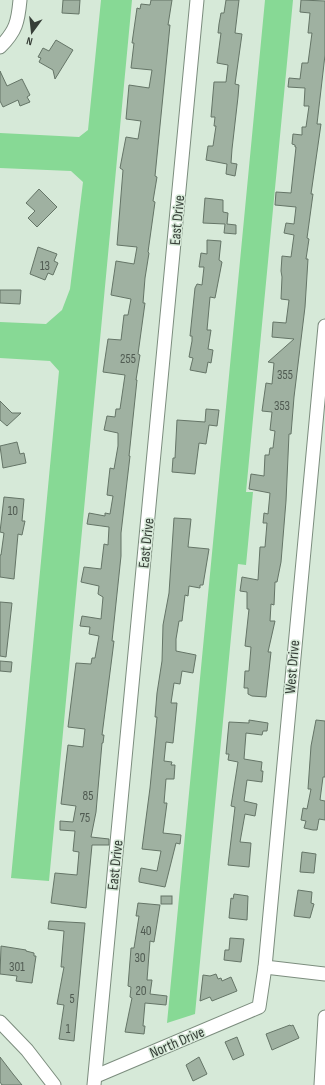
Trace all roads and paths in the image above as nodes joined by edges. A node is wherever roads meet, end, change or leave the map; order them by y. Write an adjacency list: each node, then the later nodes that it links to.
1 (20, 0): 3 (street)
2 (197, 0): 10 (street, East Drive)
3 (0, 46)
4 (325, 326): 5 (street, West Drive)
5 (265, 967): 6 (street); 7 (street, West Drive)
6 (325, 974)
7 (259, 1007): 10 (street, North Drive)
8 (325, 1017): 12 (street)
9 (0, 1022): 11 (street)
10 (95, 1081)
11 (54, 1085)
12 (321, 1085)

